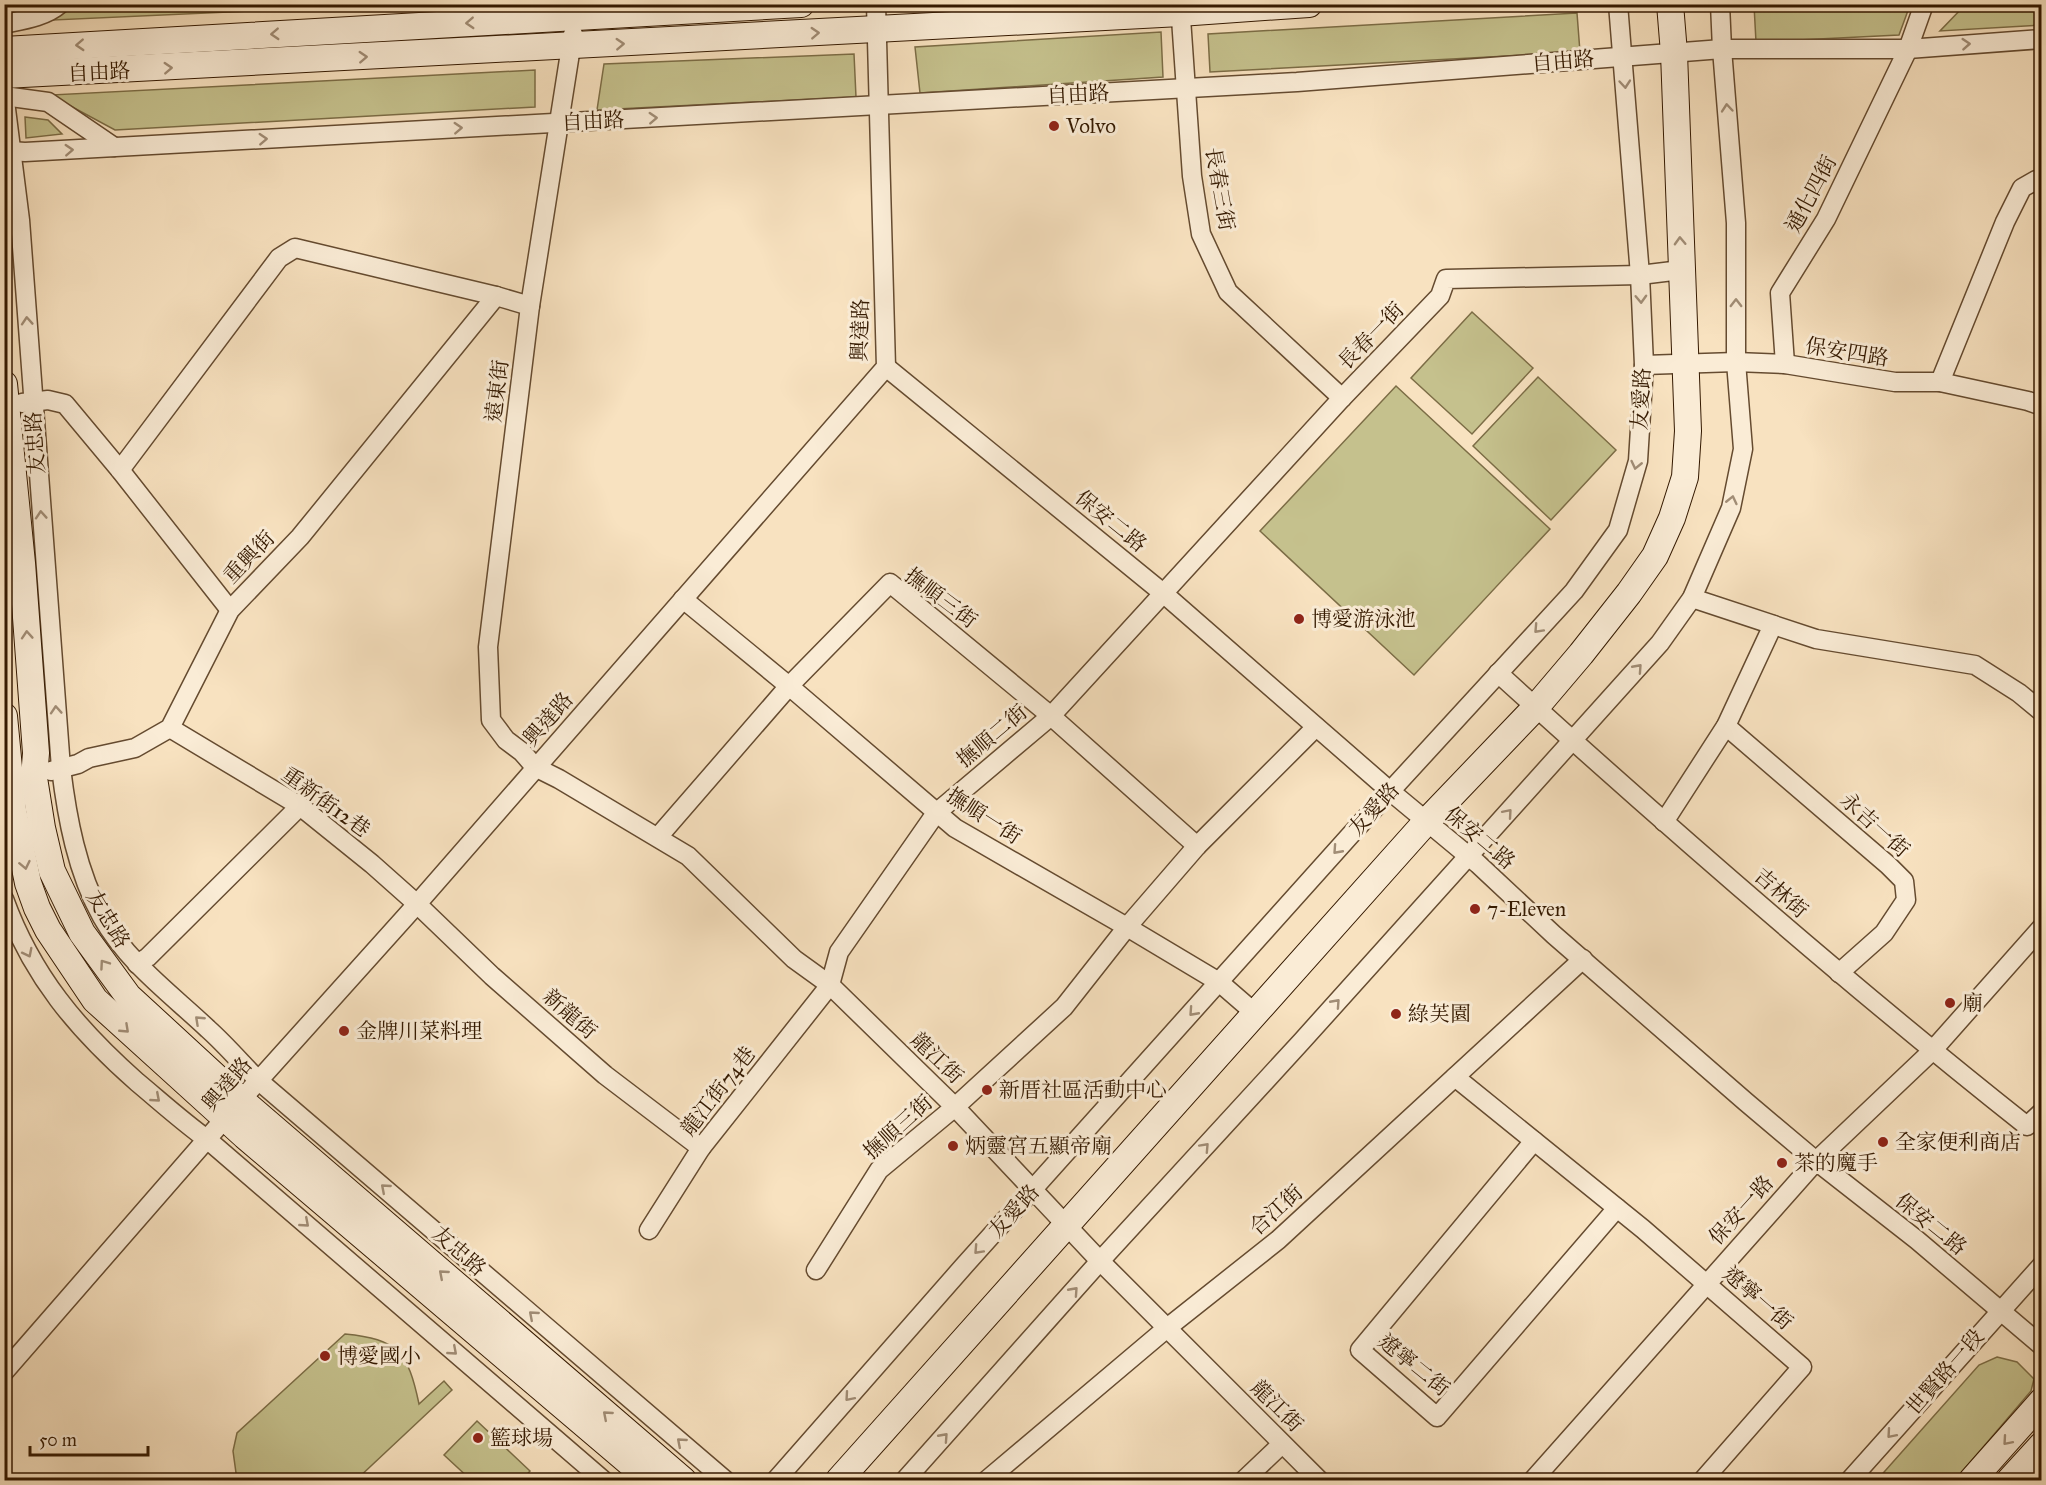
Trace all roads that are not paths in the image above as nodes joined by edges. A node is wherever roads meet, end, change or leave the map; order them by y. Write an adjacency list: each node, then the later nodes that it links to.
1 (60, 4): 11 (street)
2 (801, 4): 10 (street, 自由路)
3 (876, 4): 12 (street, 興達路)
4 (1309, 4): 9 (street, 自由路)
5 (1618, 4): 19 (street, 友愛路)
6 (1670, 4): 18 (street, 友愛路)
7 (1720, 4): 15 (street)
8 (1924, 4): 16 (street, 通化四街)
9 (1180, 9): 12 (street, 自由路); 21 (street, 長春三街)
10 (576, 11): 14 (street, 遠東街); 17 (street, 自由路, one-way to 17)
11 (4, 24)
12 (878, 30): 14 (street, 自由路, one-way to 12); 23 (street, 興達路)
13 (2042, 39): 16 (street, 自由路, one-way to 13)
14 (572, 46): 20 (street, 自由路, one-way to 14); 24 (street, 遠東街)
15 (1722, 49): 16 (street, 自由路); 18 (street, 自由路); 32 (street, one-way to 15)
16 (1908, 49): 34 (street, 通化四街)
17 (4, 50)
18 (1674, 52): 19 (street, 自由路); 28 (street, 友愛路, one-way to 18)
19 (1623, 56): 21 (street, 自由路); 29 (street, 友愛路, one-way to 29)
20 (4, 75)
21 (1184, 88): 23 (street, 自由路); 38 (street, 長春三街)
22 (5, 95): 25 (street, 自由路); 26 (street, 友忠路)
23 (880, 105): 24 (street, 自由路, one-way to 23); 36 (street, 興達路)
24 (560, 123): 25 (street, 自由路, one-way to 24); 31 (street, 遠東街)
25 (114, 147): 26 (street, 自由路, one-way to 25)
26 (10, 151): 40 (street, 友忠路, one-way to 26)
27 (2042, 180): 37 (street)
28 (1681, 270): 29 (street, 長春一街); 33 (street, 友愛路)
29 (1640, 274): 35 (street, 友愛路, one-way to 35); 38 (street, 長春一街)
30 (496, 296): 31 (street); 42 (street); 46 (street, 重興街)
31 (530, 306): 58 (street, 遠東街)
32 (1736, 362): 33 (street, 保安四路); 34 (street, 保安四路); 44 (street, one-way to 32)
33 (1685, 363): 35 (street, 保安四路); 50 (street, 友愛路)
34 (1785, 364): 37 (street, 保安四路)
35 (1644, 365): 48 (street, 友愛路, one-way to 48)
36 (886, 367): 43 (street, 保安二路); 45 (street, 興達路)
37 (1940, 382): 41 (street, 保安四路)
38 (1342, 398): 43 (street, 長春一街)
39 (5, 399): 40 (street); 60 (street, 友忠路, one-way to 39)
40 (32, 401): 42 (street); 59 (street, 友忠路, one-way to 40)
41 (2042, 406)
42 (120, 470): 46 (street)
43 (1163, 593): 53 (street, 撫順二街); 55 (street, 保安二路)
44 (1692, 598): 47 (street); 57 (street, one-way to 44)
45 (683, 599): 49 (street, 撫順一街); 58 (street, 興達路)
46 (230, 610): 56 (street, 重興街)
47 (1773, 625): 51 (street); 54 (street)
48 (1498, 673): 50 (street, 吉林街); 62 (street, 友愛路)
49 (789, 686): 53 (street, 撫順三街); 64 (street, 撫順一街); 67 (street, 撫順三街)
50 (1536, 707): 57 (street, 吉林街); 65 (street, 友愛路)
51 (2042, 712)
52 (4, 716): 61 (street, 友忠路)
53 (1051, 716): 64 (street, 撫順二街); 68 (street, 撫順三街)
54 (1726, 726): 66 (street); 76 (street, 永吉一街)
55 (1316, 727): 62 (street, 保安二路); 68 (street, 撫順三街)
56 (170, 728): 59 (street); 63 (street, 重新街12巷)
57 (1572, 739): 66 (street, 吉林街); 69 (street, one-way to 57)
58 (536, 767): 67 (street, 龍江街); 71 (street, 興達路)
59 (61, 768): 60 (street); 75 (street, 友忠路)
60 (34, 778): 61 (street); 84 (street, 友忠路, one-way to 60)
61 (7, 788): 84 (street, 友忠路, one-way to 84)
62 (1390, 791): 65 (street, 保安二路); 77 (street, 友愛路, one-way to 77)
63 (300, 806): 71 (street, 重新街12巷); 75 (street)
64 (936, 813): 72 (street, 撫順一街); 78 (street, 撫順二街)
65 (1426, 822): 69 (street, 保安二路); 79 (street, 友愛路)
66 (1664, 822): 76 (street, 吉林街)
67 (658, 837): 78 (street, 龍江街)
68 (1197, 846): 72 (street, 撫順三街)
69 (1468, 856): 74 (street, 保安二路); 94 (street, one-way to 69)
70 (4, 899): 86 (street, one-way to 86)
71 (417, 904): 82 (street, 興達路); 88 (street, 新龍街)
72 (1127, 927): 77 (street, 撫順一街); 83 (street, 撫順三街)
73 (2042, 927): 80 (street, 保安一路)
74 (1582, 959): 81 (street, 合江街); 89 (street, 保安二路)
75 (137, 964): 82 (street, 友忠路, one-way to 75)
76 (1839, 973): 80 (street, 吉林街)
77 (1219, 982): 79 (street, 撫順一街); 90 (street, 友愛路, one-way to 90)
78 (830, 985): 83 (street, 龍江街); 88 (street, 龍江街74巷)
79 (1256, 1014): 92 (street, 友愛路)
80 (1932, 1051): 85 (street, 吉林街); 89 (street, 保安一路)
81 (1455, 1077): 87 (street, 遼寧一街); 99 (street, 合江街)
82 (259, 1081): 84 (street, 興達路); 108 (street, 友忠路, one-way to 82)
83 (955, 1107): 90 (street, 龍江街); 96 (street, 撫順三街)
84 (234, 1110): 86 (street, 興達路); 106 (street, 友忠路); 107 (street, 友忠路, one-way to 84)
85 (2042, 1112)
86 (208, 1140): 101 (street, 興達路); 105 (street, one-way to 105)
87 (1534, 1141): 91 (street, 遼寧一街); 91 (street, 遼寧二街)
88 (701, 1148): 93 (street, 龍江街74巷)
89 (1816, 1161): 97 (street, 保安一路); 98 (street, 保安二路)
90 (1034, 1191): 92 (street, 龍江街); 109 (street, 友愛路, one-way to 109)
91 (1617, 1208): 97 (street, 遼寧一街)
92 (1068, 1225): 94 (street, 龍江街); 110 (street, 友愛路)
93 (650, 1230)
94 (1100, 1261): 99 (street, 龍江街); 111 (street, one-way to 94)
95 (2042, 1264): 98 (street, 世賢路一段)
96 (816, 1270)
97 (1706, 1283): 115 (street, 保安一路); 116 (street, 遼寧一街)
98 (1999, 1311): 100 (street, 保安二路); 117 (street, 世賢路一段, one-way to 117)
99 (1167, 1328): 103 (street, 龍江街); 112 (street, 合江街)
100 (2042, 1346)
101 (4, 1372)
102 (2042, 1401): 118 (street, one-way to 118)
103 (1282, 1444): 113 (street); 114 (street, 龍江街)
104 (2042, 1445): 119 (street)
105 (603, 1480)
106 (650, 1480)
107 (683, 1480)
108 (725, 1480)
109 (776, 1480)
110 (839, 1480)
111 (905, 1480)
112 (987, 1480)
113 (1245, 1480)
114 (1319, 1480)
115 (1533, 1480)
116 (1703, 1480)
117 (1850, 1480)
118 (1972, 1480)
119 (2010, 1480)

